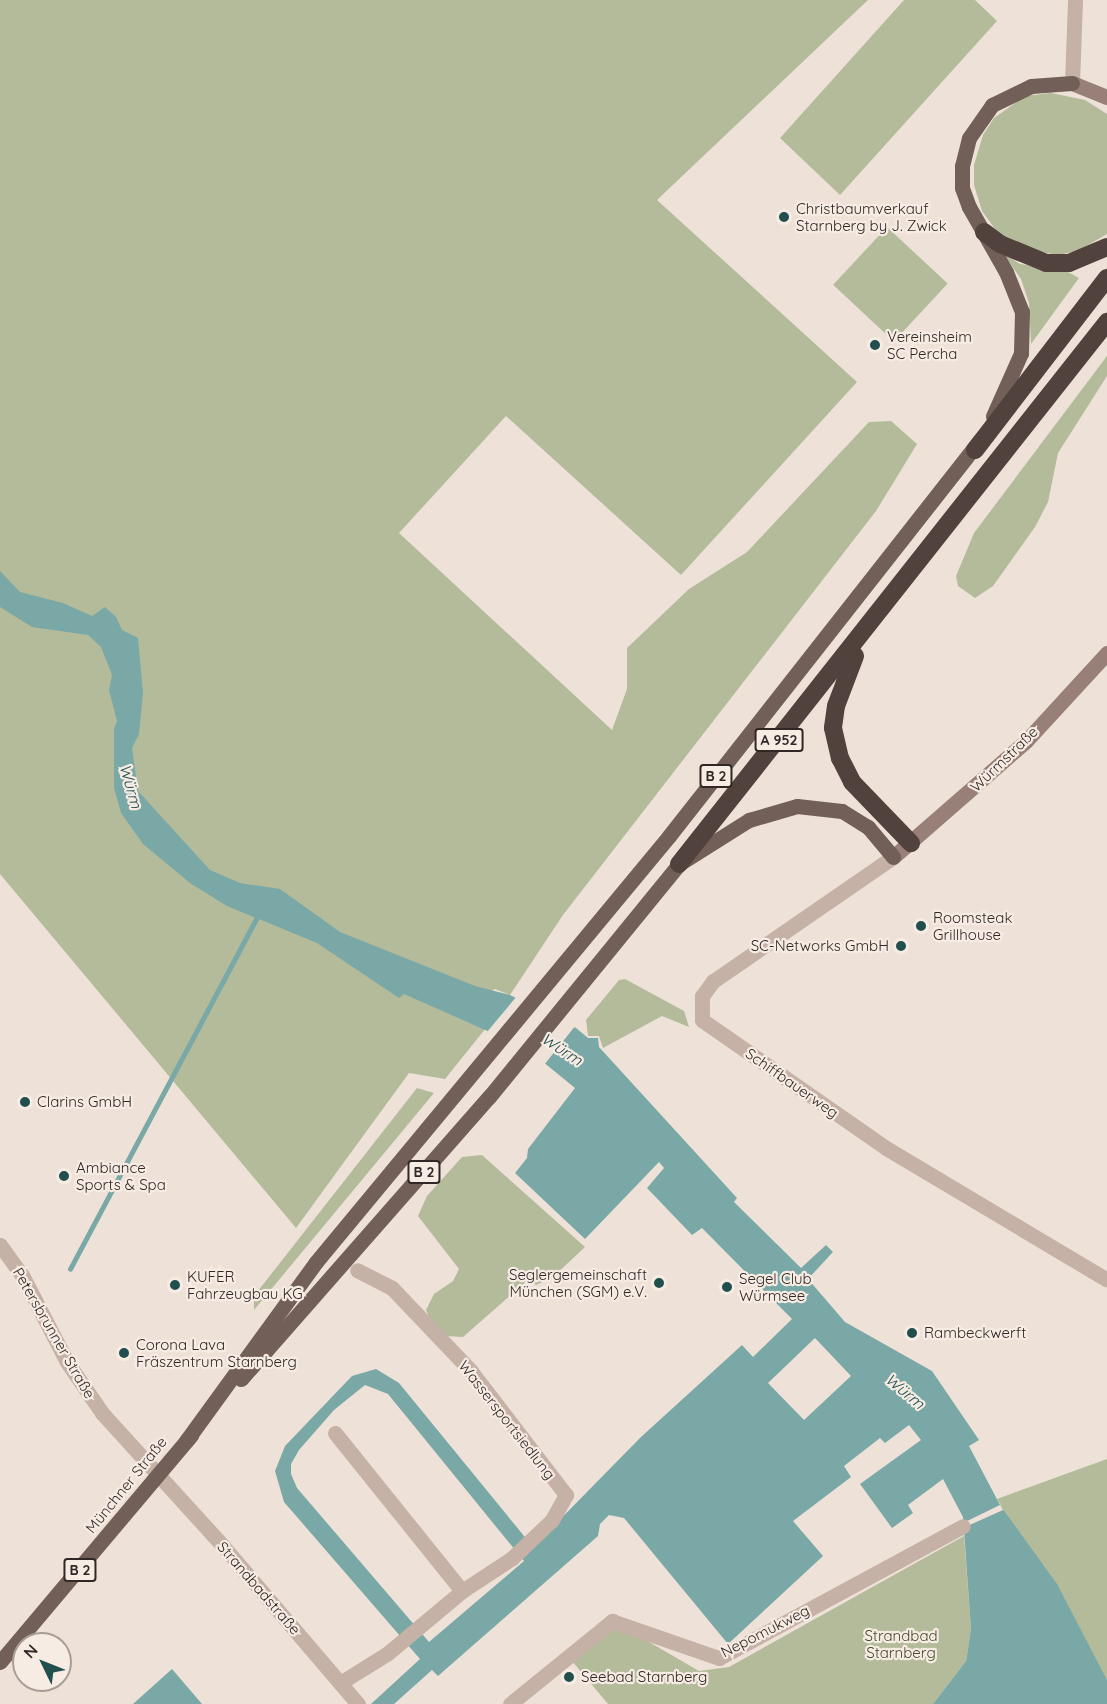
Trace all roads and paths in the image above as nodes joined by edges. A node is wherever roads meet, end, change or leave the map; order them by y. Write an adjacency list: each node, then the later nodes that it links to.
1 (1075, 0): 2 (street)
2 (1072, 83): 3 (main road); 4 (main road)
3 (1107, 97)
4 (984, 232): 5 (highway); 8 (main road)
5 (1107, 247)
6 (1107, 278): 8 (highway)
7 (1107, 322): 9 (highway, A 952)
8 (975, 450): 18 (main road, Münchner Straße / B 2)
9 (879, 616): 11 (highway); 13 (highway, A 952)
10 (1107, 653): 11 (main road, Würmstraße)
11 (911, 843): 12 (main road, Würmstraße)
12 (893, 857): 13 (main road); 16 (street, Schiffbauerweg)
13 (679, 864): 18 (main road, Münchner Straße / B 2)
14 (0, 1245): 19 (street, Petersbrunner Straße)
15 (357, 1270): 21 (street, Wassersportsiedlung)
16 (1107, 1280)
17 (335, 1433): 21 (street)
18 (186, 1441): 19 (main road, Münchner Straße / B 2)
19 (156, 1476): 22 (main road, Münchner Straße / B 2); 23 (street, Strandbadstraße)
20 (963, 1526): 25 (street, Nepomukweg)
21 (462, 1591): 23 (street)
22 (0, 1662)
23 (340, 1683): 24 (street, Strandbadstraße)
24 (358, 1704)
25 (510, 1704)

